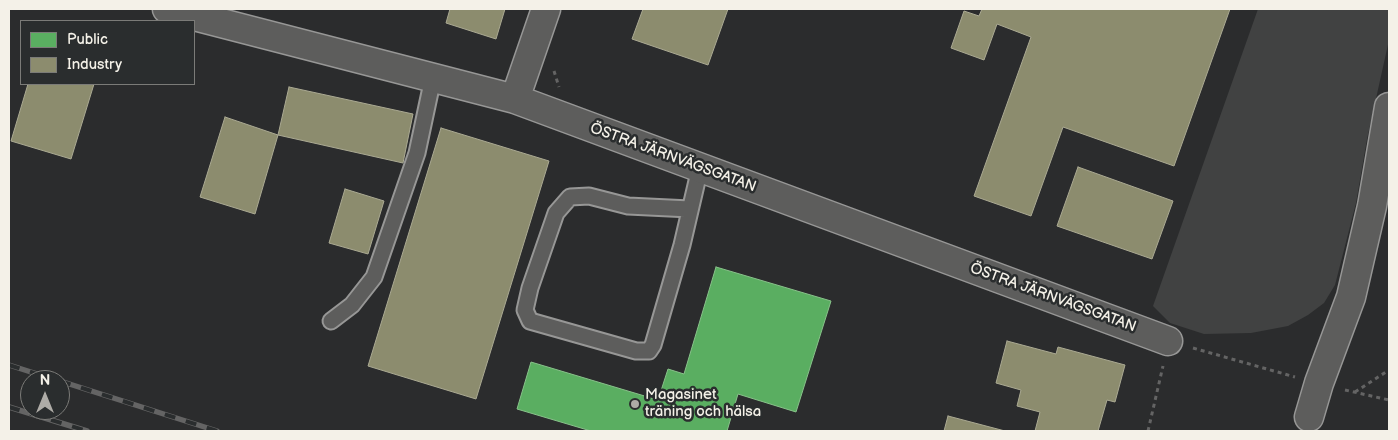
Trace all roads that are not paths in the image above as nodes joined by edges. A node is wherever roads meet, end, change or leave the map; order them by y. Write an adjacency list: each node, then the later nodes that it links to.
1 (167, 9): 3 (street, ÖSTRA JÄRNVÄGSGATAN)
2 (546, 9): 4 (street)
3 (433, 78): 4 (street, ÖSTRA JÄRNVÄGSGATAN); 8 (lane)
4 (514, 99): 6 (street, ÖSTRA JÄRNVÄGSGATAN)
5 (1389, 107): 10 (street)
6 (700, 168): 7 (lane); 9 (street, ÖSTRA JÄRNVÄGSGATAN)
7 (690, 209): 7 (lane)
8 (330, 321)
9 (1168, 341)
10 (1309, 417)

